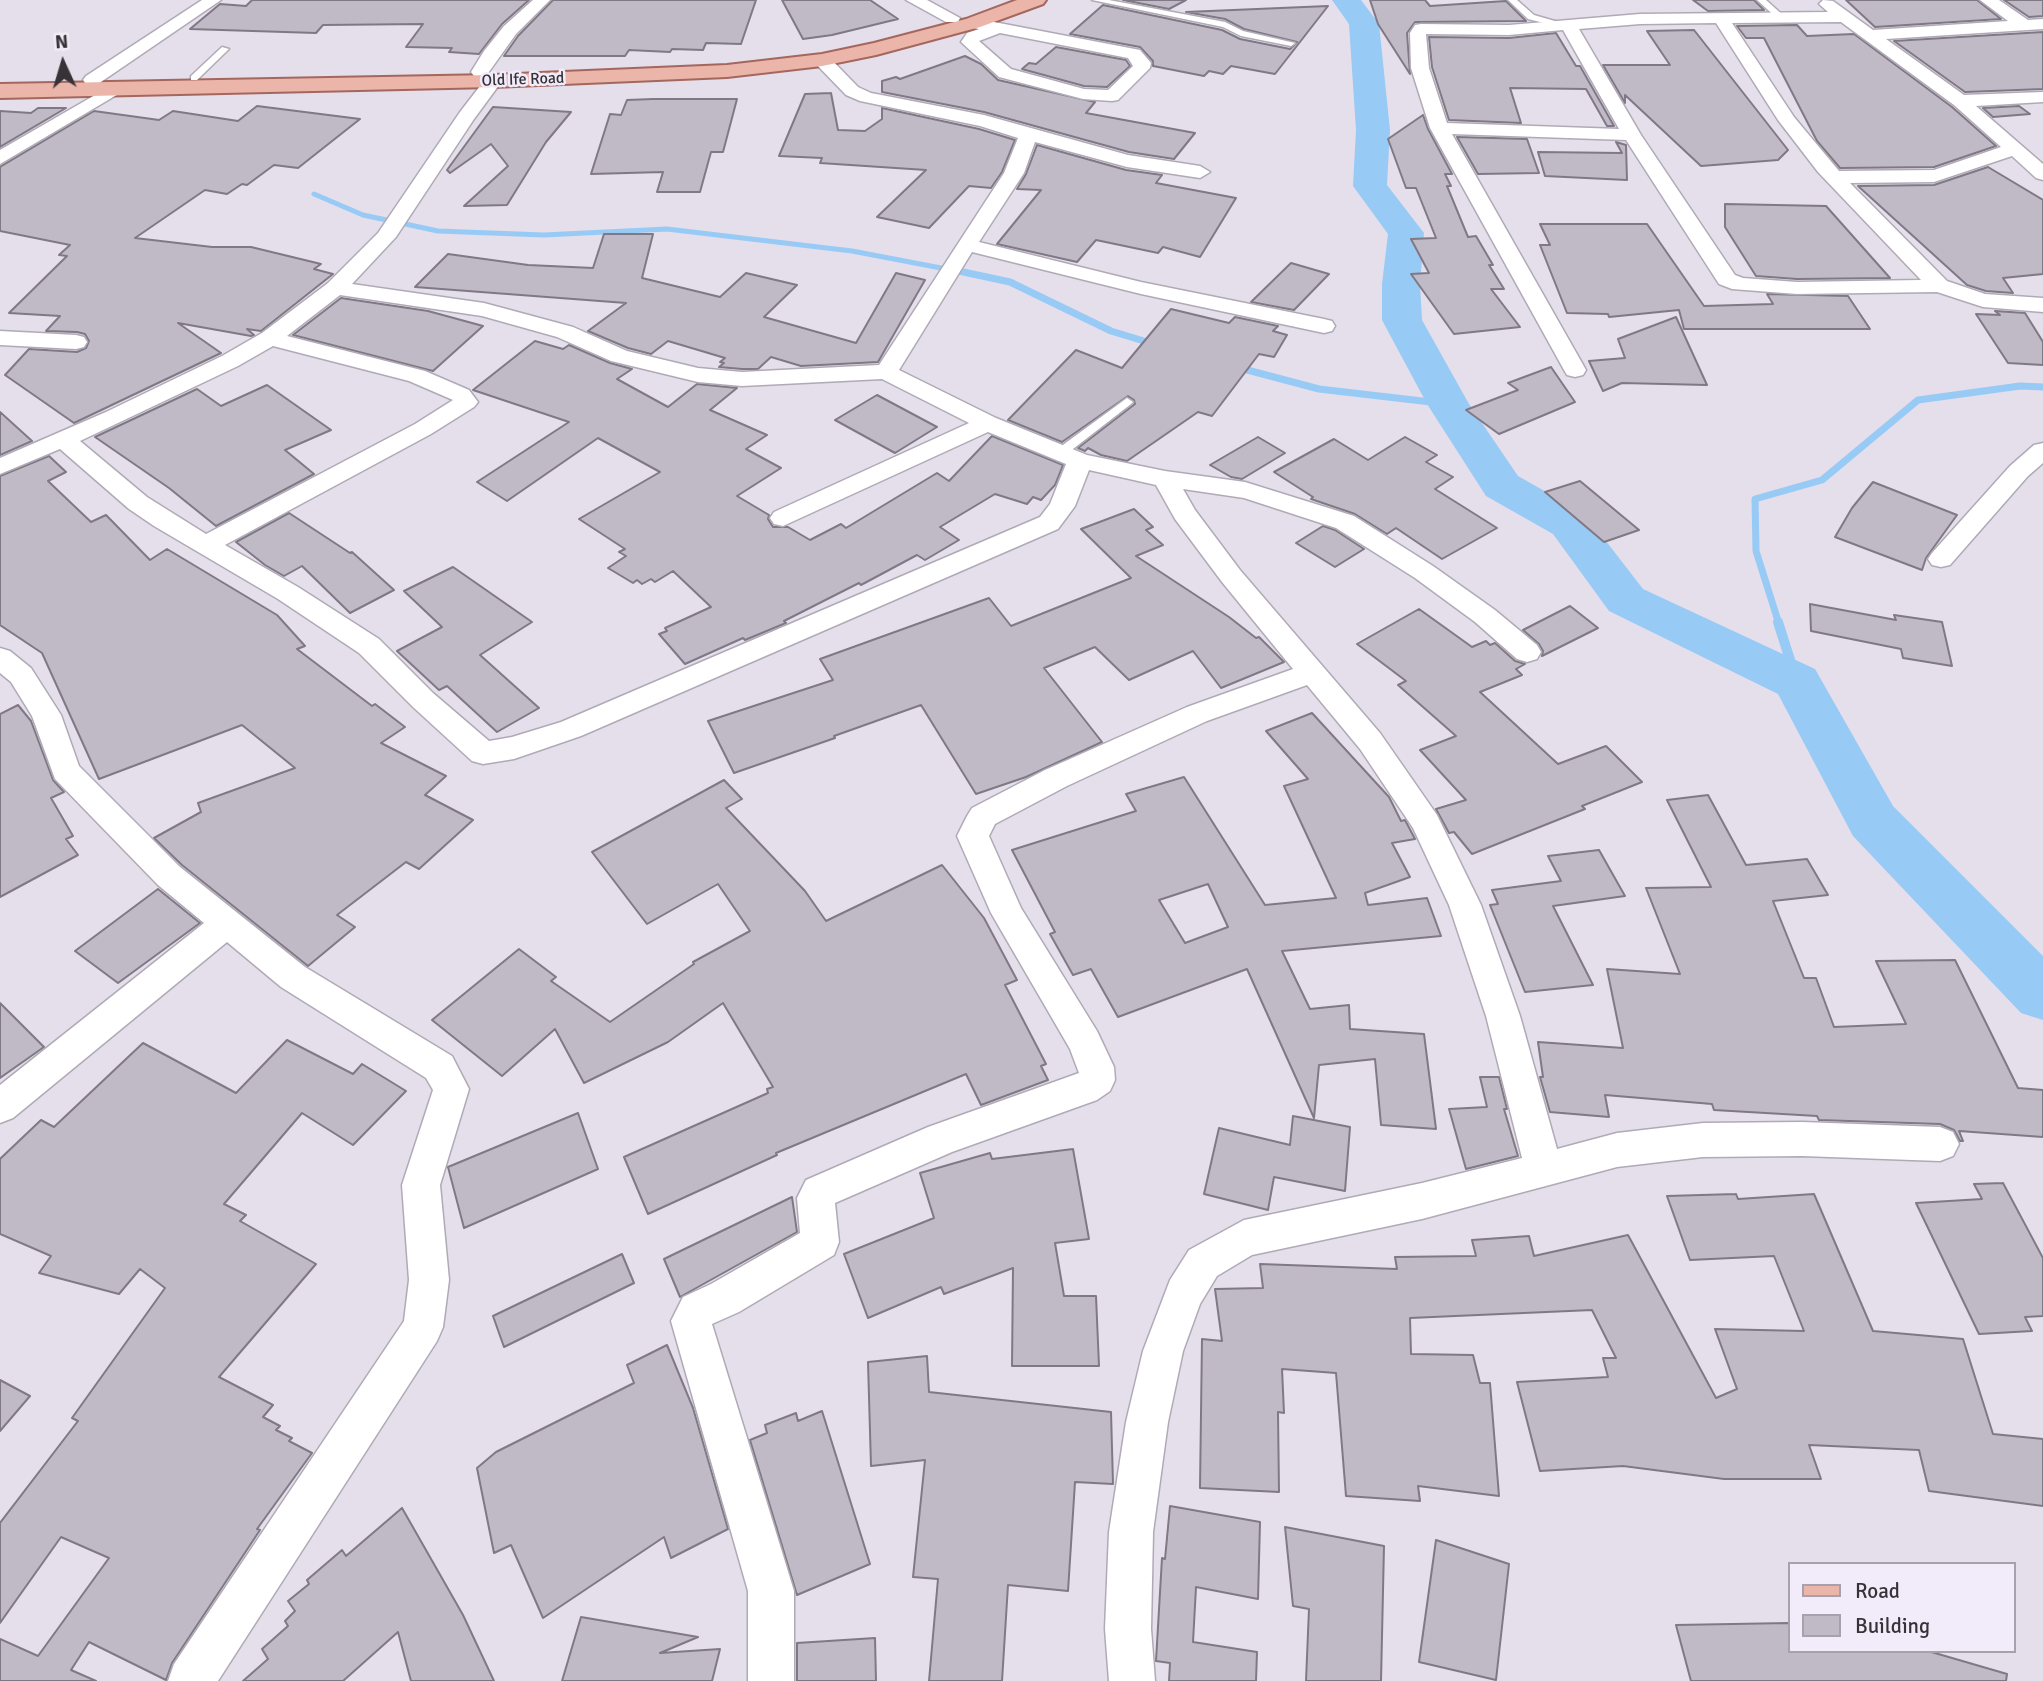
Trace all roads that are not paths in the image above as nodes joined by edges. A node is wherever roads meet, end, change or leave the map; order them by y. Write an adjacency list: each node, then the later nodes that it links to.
1 (213, 0): 26 (street)
2 (542, 0): 24 (street)
3 (914, 0): 14 (street)
4 (1004, 0): 14 (main road, Old Ife Road)
5 (1036, 0): 14 (main road, Old Ife Road)
6 (1096, 0): 20 (lane)
7 (1512, 0): 17 (lane)
8 (1761, 0): 12 (lane)
9 (1822, 0): 13 (street)
10 (1988, 0): 16 (street)
11 (1720, 17): 12 (street); 17 (street); 39 (street)
12 (1781, 17): 13 (street)
13 (1844, 17): 19 (street)
14 (962, 21): 18 (street); 22 (main road, Old Ife Road); 23 (main road, Old Ife Road)
15 (2043, 23): 16 (street)
16 (2023, 24): 19 (street)
17 (1569, 26): 32 (street); 34 (street)
18 (996, 29): 18 (street)
19 (1870, 35): 31 (street)
20 (1291, 43)
21 (225, 49): 25 (lane)
22 (822, 60): 23 (main road, Old Ife Road); 33 (street)
23 (551, 74): 24 (main road, Old Ife Road)
24 (486, 76): 25 (main road, Old Ife Road); 28 (main road, Old Ife Road); 42 (street)
25 (194, 78): 26 (main road, Old Ife Road)
26 (92, 80): 27 (main road, Old Ife Road)
27 (0, 81)
28 (114, 89): 29 (main road, Old Ife Road); 36 (street)
29 (0, 91)
30 (2043, 97): 31 (street)
31 (1960, 101): 35 (street)
32 (1439, 128): 34 (street); 48 (street)
33 (1028, 135): 37 (street); 40 (street)
34 (1632, 135): 41 (street)
35 (2014, 149): 38 (street); 39 (street)
36 (0, 158)
37 (1200, 172)
38 (2043, 174)
39 (1835, 177): 41 (street)
40 (968, 245): 44 (street); 49 (street)
41 (1939, 286): 43 (street)
42 (336, 288): 46 (street); 49 (street)
43 (2043, 305)
44 (1324, 327)
45 (0, 338): 47 (street)
46 (270, 338): 52 (street); 58 (street)
47 (76, 342)
48 (1575, 370)
49 (886, 372): 51 (street)
50 (1127, 402): 54 (lane)
51 (988, 423): 54 (street); 57 (street)
52 (64, 440): 55 (street); 58 (street)
53 (2043, 450): 59 (street)
54 (1070, 457): 56 (street); 58 (street)
55 (0, 467)
56 (1165, 479): 60 (street); 62 (street)
57 (783, 518)
58 (207, 544)
59 (1941, 559)
60 (1527, 652)
61 (0, 658): 63 (street)
62 (1314, 672): 66 (street); 68 (street)
63 (226, 924): 64 (street); 67 (street)
64 (0, 1107)
65 (1940, 1144): 66 (street)
66 (1544, 1171): 69 (street)
67 (191, 1681)
68 (771, 1681)
69 (1132, 1681)

